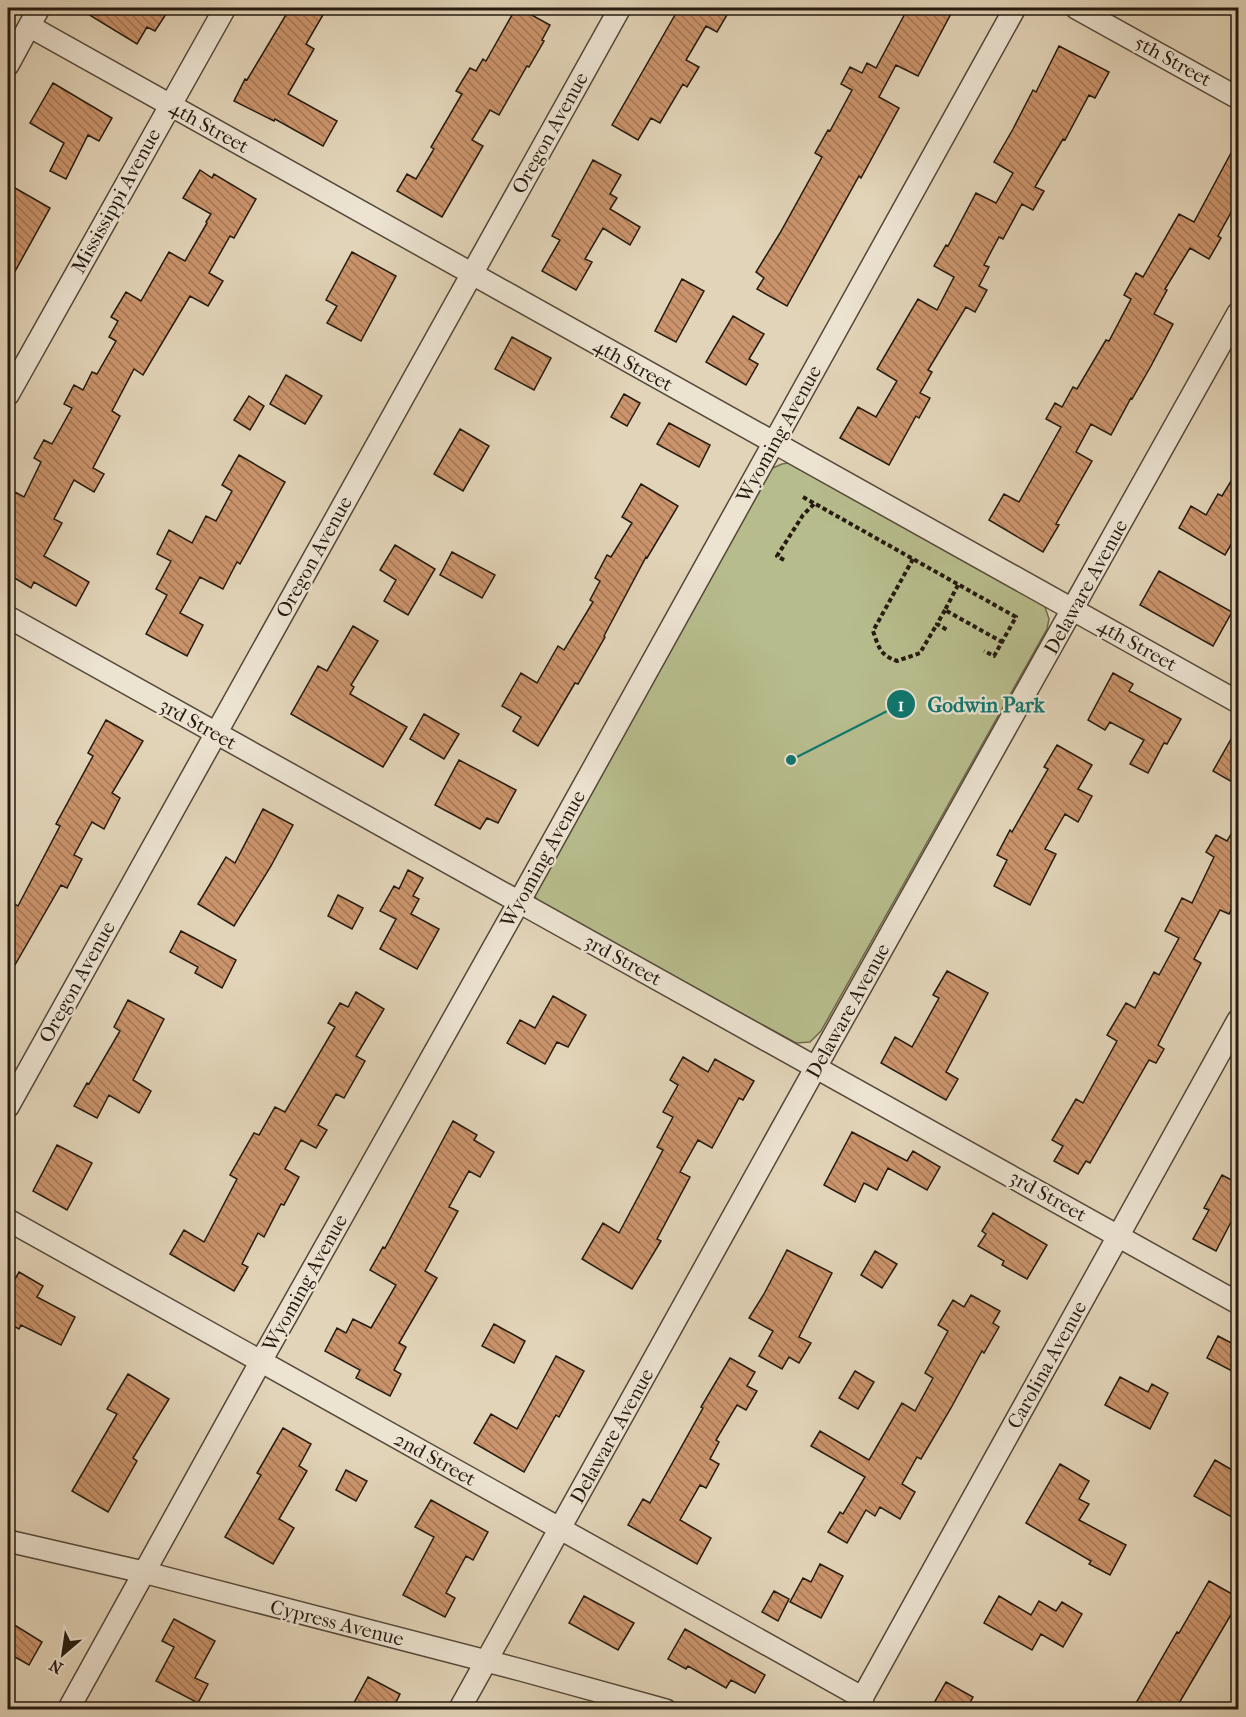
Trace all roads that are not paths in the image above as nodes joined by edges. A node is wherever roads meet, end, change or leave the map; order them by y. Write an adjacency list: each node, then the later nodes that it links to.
1 (39, 8): 6 (street)
2 (225, 8): 9 (street, Mississippi Avenue)
3 (620, 8): 10 (street, Oregon Avenue)
4 (1015, 8): 13 (street, Wyoming Avenue)
5 (1076, 8): 8 (street, 5th Street)
6 (29, 26): 7 (street); 9 (street, 4th Street)
7 (8, 65)
8 (1239, 98)
9 (170, 105): 10 (street, 4th Street); 12 (street, Mississippi Avenue)
10 (471, 274): 13 (street, 4th Street); 17 (street, Oregon Avenue)
11 (1239, 313): 14 (street, Delaware Avenue)
12 (8, 395)
13 (774, 443): 14 (street, 4th Street); 18 (street, Wyoming Avenue)
14 (1073, 610): 16 (street, 4th Street); 20 (street, Delaware Avenue)
15 (8, 617): 17 (street, 3rd Street)
16 (1239, 702)
17 (215, 734): 18 (street, 3rd Street); 21 (street, Oregon Avenue)
18 (519, 902): 20 (street, 3rd Street); 25 (street, Wyoming Avenue)
19 (1239, 1020): 23 (street, Carolina Avenue)
20 (816, 1067): 23 (street, 3rd Street); 26 (street, Delaware Avenue)
21 (8, 1107)
22 (8, 1220): 25 (street, 2nd Street)
23 (1118, 1236): 24 (street, 3rd Street); 30 (street, Carolina Avenue)
24 (1239, 1303)
25 (261, 1361): 26 (street, 2nd Street); 28 (street, Wyoming Avenue)
26 (560, 1529): 29 (street, Delaware Avenue); 30 (street, 2nd Street)
27 (8, 1541): 28 (street, Cypress Avenue)
28 (143, 1572): 29 (street, Cypress Avenue); 31 (street, Wyoming Avenue)
29 (486, 1661): 32 (street, Delaware Avenue); 33 (street, Cypress Avenue)
30 (859, 1704)
31 (68, 1710)
32 (459, 1710)
33 (666, 1710)

